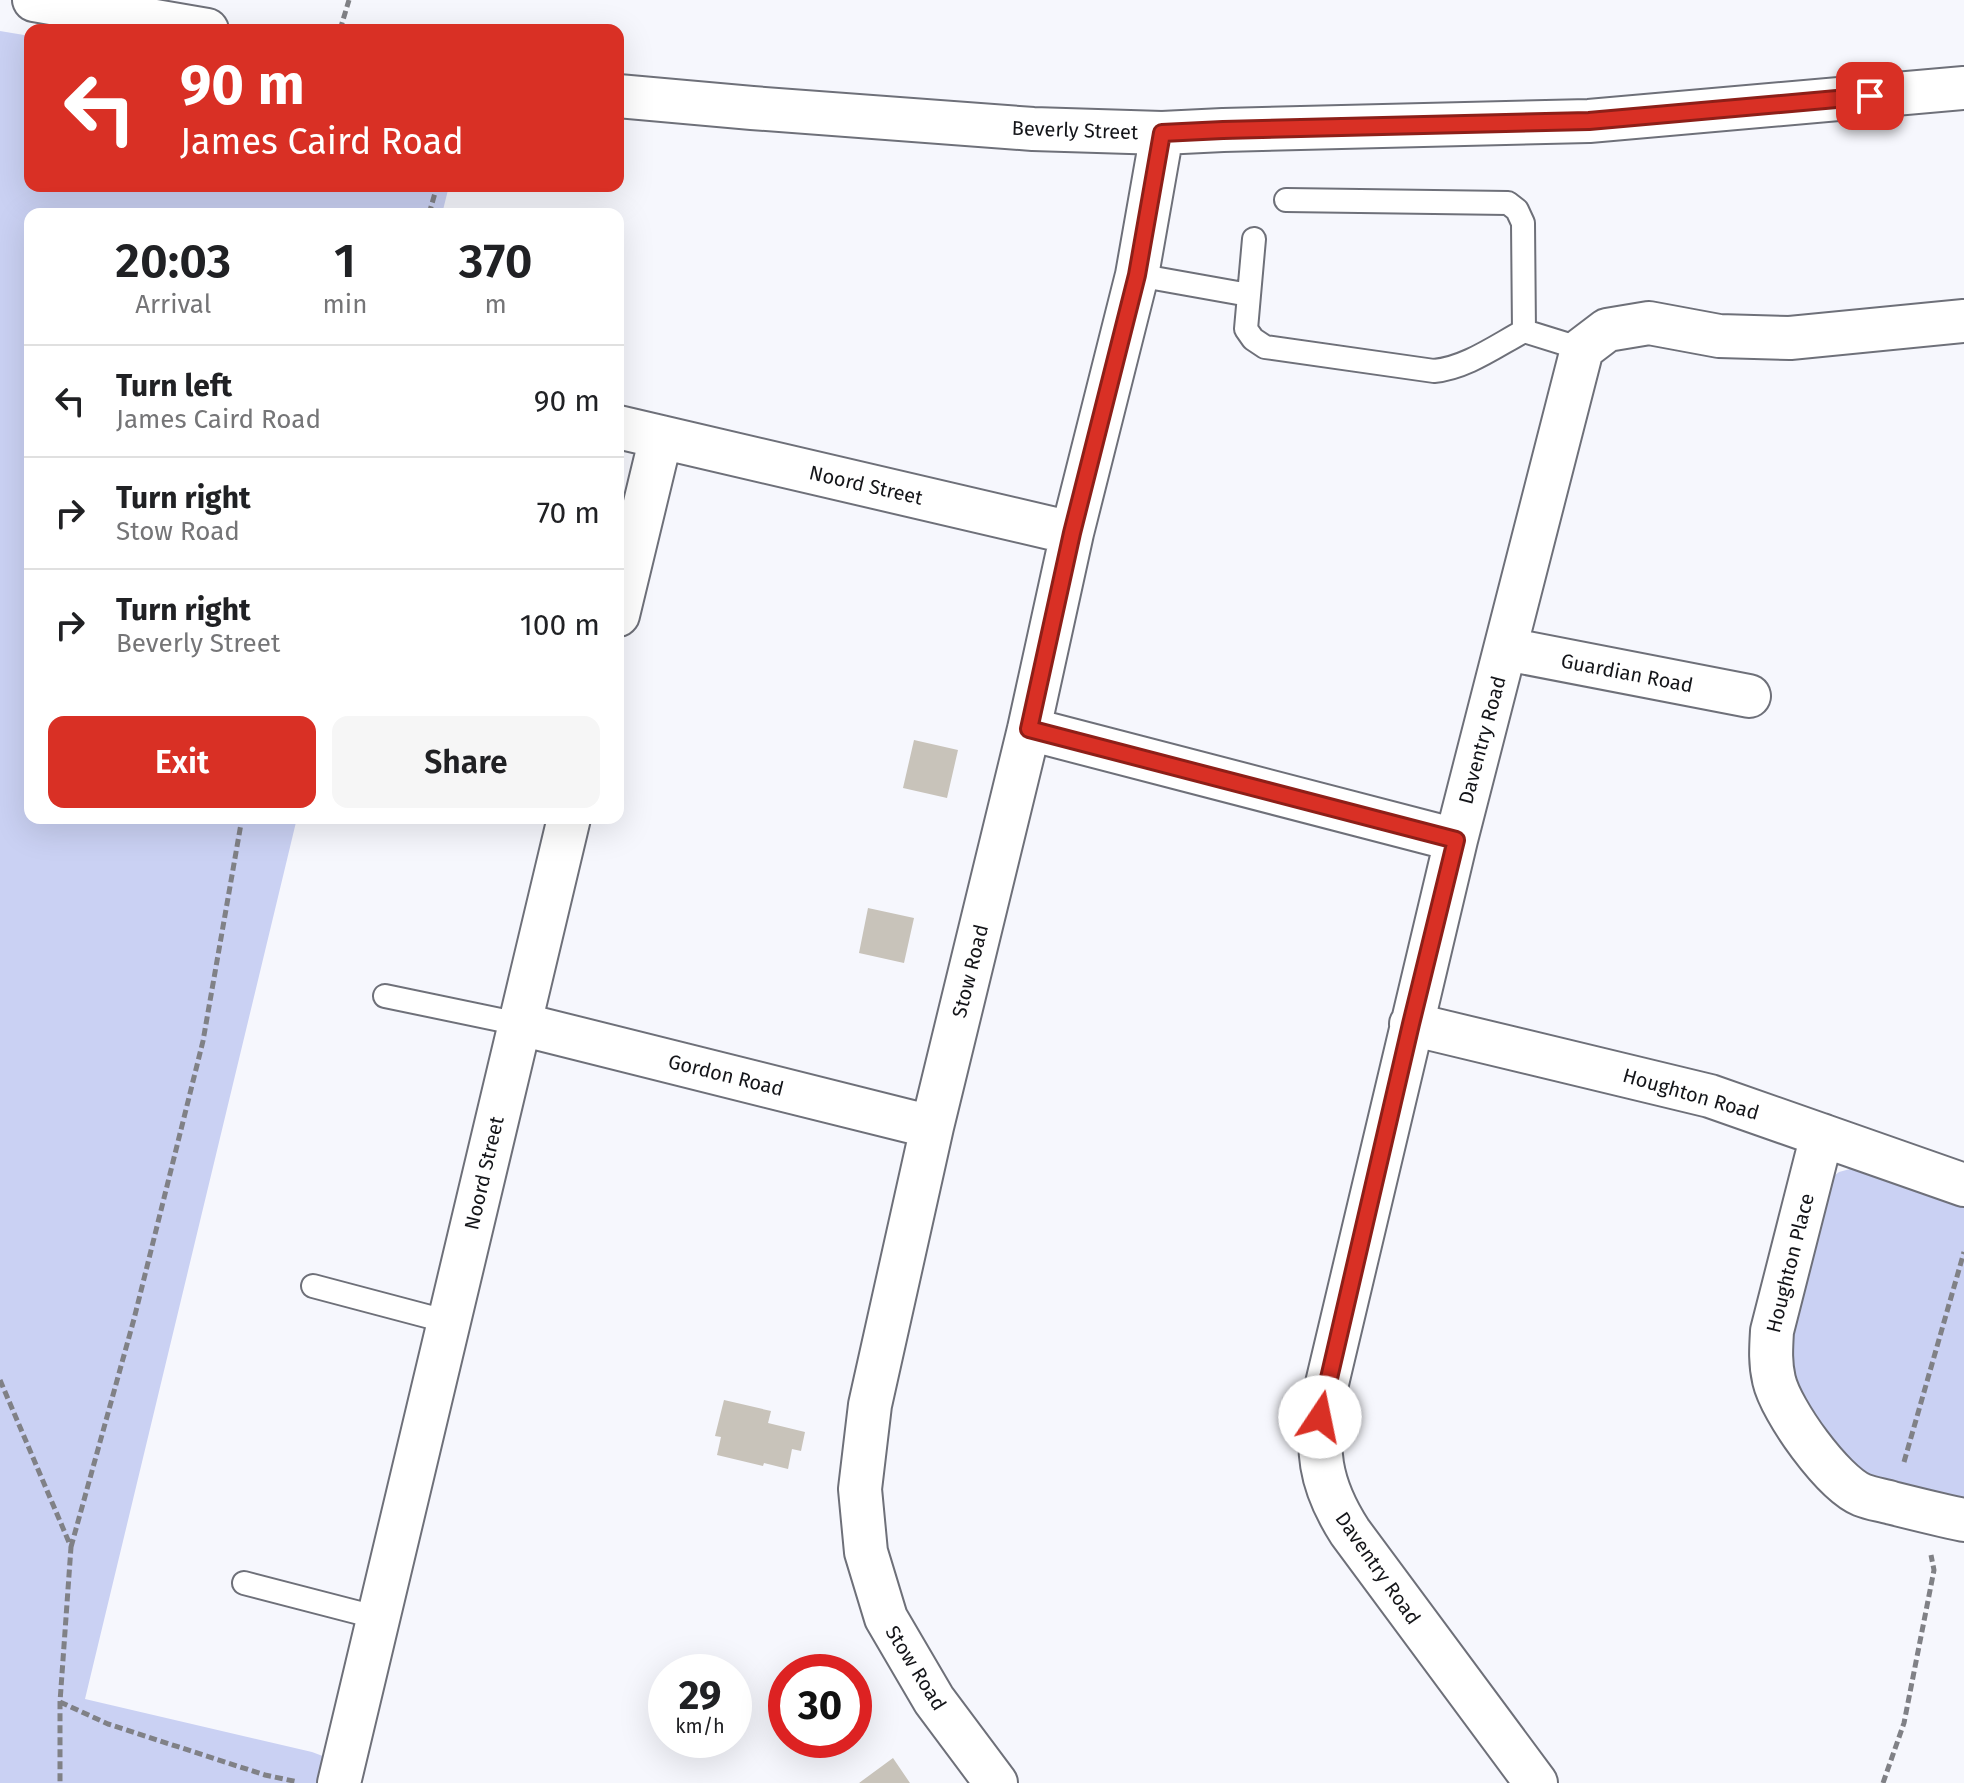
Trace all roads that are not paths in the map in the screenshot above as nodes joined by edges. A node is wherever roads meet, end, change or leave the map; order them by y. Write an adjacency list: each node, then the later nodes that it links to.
1 (34, 0): 2 (street)
2 (172, 24)
3 (1964, 88): 5 (street, Beverly Street)
4 (624, 97): 5 (street, Beverly Street)
5 (1162, 133): 8 (street, Stow Road)
6 (1286, 200): 11 (lane)
7 (1254, 239): 9 (lane)
8 (1137, 275): 9 (lane); 15 (street, Stow Road)
9 (1249, 295): 11 (lane)
10 (1964, 321): 12 (street)
11 (1524, 331): 12 (lane)
12 (1582, 349): 17 (street, Daventry Road)
13 (624, 428): 14 (street, Noord Street)
14 (661, 437): 15 (street, Noord Street); 16 (street)
15 (1072, 533): 19 (street, Stow Road)
16 (624, 590)
17 (1506, 649): 18 (street, Guardian Road); 21 (street, Daventry Road)
18 (1749, 696)
19 (1029, 729): 21 (street); 25 (street, Stow Road)
20 (568, 824): 23 (street, Noord Street)
21 (1456, 840): 24 (street, Daventry Road)
22 (385, 996): 23 (lane)
23 (520, 1024): 25 (street, Gordon Road); 29 (street, Noord Street)
24 (1411, 1024): 26 (street, Houghton Road); 35 (street, Daventry Road)
25 (932, 1127): 34 (street, Stow Road)
26 (1822, 1135): 27 (street, Houghton Road); 30 (street, Houghton Place)
27 (1964, 1185)
28 (313, 1286): 29 (lane)
29 (449, 1322): 32 (street, Noord Street)
30 (1964, 1520)
31 (244, 1583): 32 (lane)
32 (379, 1618): 33 (street, Noord Street)
33 (339, 1783)
34 (996, 1783)
35 (1536, 1783)

